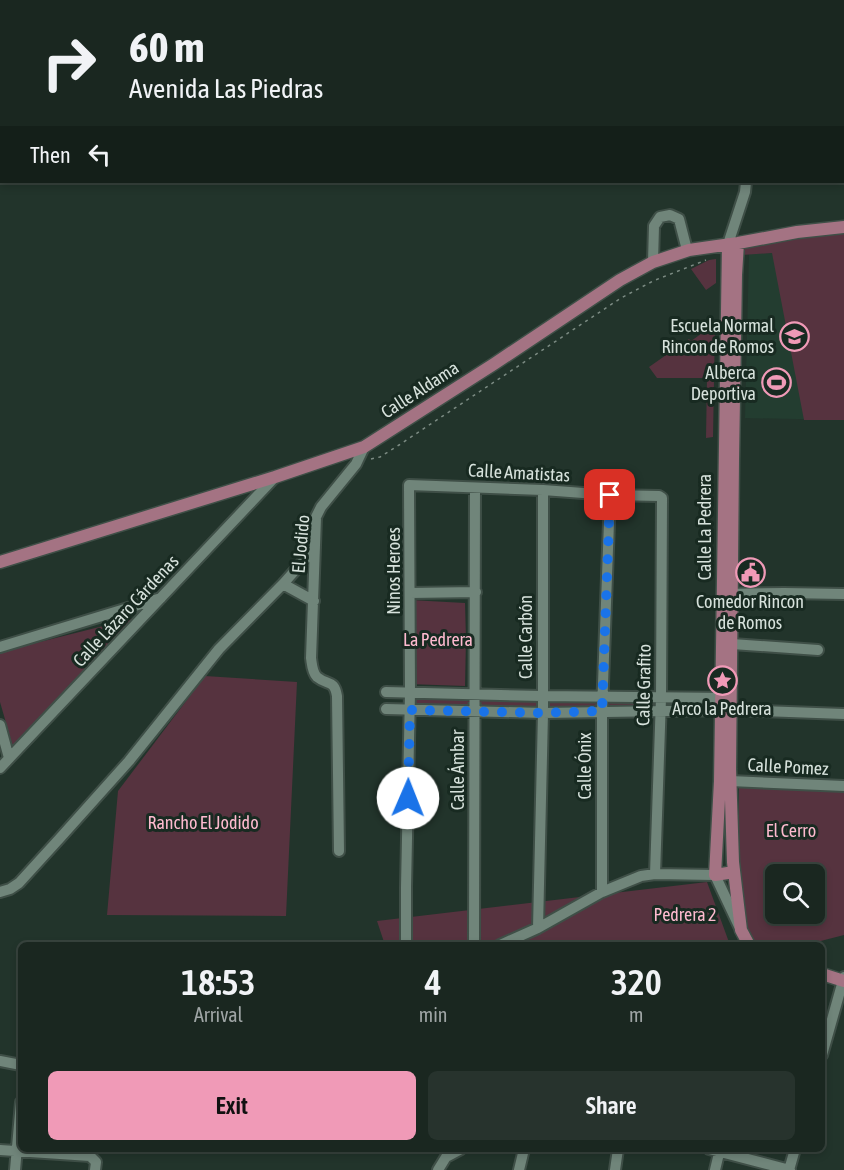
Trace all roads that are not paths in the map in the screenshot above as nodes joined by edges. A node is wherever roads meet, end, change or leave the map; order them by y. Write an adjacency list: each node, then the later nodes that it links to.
1 (746, 183): 3 (street, Calle La Pedrera)
2 (844, 227): 3 (main road, Calle Aldama)
3 (733, 244): 4 (main road, Calle Aldama); 18 (main road, Calle La Pedrera)
4 (687, 250): 5 (main road, Calle Aldama); 5 (street)
5 (653, 262): 6 (main road, Calle Aldama)
6 (364, 447): 7 (main road, Calle Aldama); 13 (street, El Jodido)
7 (275, 477): 14 (main road, Calle Aldama); 20 (street, Calle Lázaro Cárdenas)
8 (409, 485): 9 (street, Calle Amatistas); 17 (street, Ninos Heroes)
9 (475, 488): 10 (street, Calle Amatistas); 16 (street, Calle Ámbar)
10 (543, 490): 11 (street, Calle Amatistas); 28 (street, Calle Carbón)
11 (610, 495): 12 (street, Calle Amatistas); 29 (street, Calle Ónix)
12 (662, 498): 30 (street, Calle Grafito)
13 (315, 548): 15 (street); 21 (street, El Jodido)
14 (0, 562)
15 (283, 584): 21 (street); 48 (street)
16 (476, 592): 17 (street); 27 (street, Calle Ámbar)
17 (410, 593): 26 (street, Ninos Heroes)
18 (728, 594): 19 (street); 22 (main road, Calle La Pedrera); 31 (main road, Calle La Pedrera)
19 (844, 594)
20 (161, 598): 23 (street); 40 (street, Calle Lázaro Cárdenas)
21 (314, 601): 44 (street, El Jodido)
22 (732, 644): 24 (street); 31 (main road, Calle La Pedrera)
23 (0, 647)
24 (818, 650)
25 (386, 692): 26 (street)
26 (410, 692): 27 (street); 33 (street, Ninos Heroes)
27 (476, 693): 28 (street); 34 (street, Calle Ámbar)
28 (542, 696): 29 (street); 37 (street, Calle Carbón)
29 (603, 697): 30 (street); 35 (street, Calle Ónix)
30 (660, 698): 31 (street); 36 (street, Calle Grafito)
31 (726, 704): 36 (street); 38 (street); 42 (main road, Calle La Pedrera); 47 (main road, Calle La Pedrera)
32 (386, 709): 33 (street)
33 (410, 710): 34 (street); 52 (street, Ninos Heroes)
34 (475, 711): 37 (street); 53 (street, Calle Ámbar)
35 (602, 711): 36 (street); 37 (street); 49 (street, Calle Ónix)
36 (660, 711): 46 (street, Calle Grafito)
37 (543, 713): 50 (street, Calle Carbón)
38 (844, 714)
39 (0, 725): 40 (street)
40 (9, 758): 41 (street, Calle Lázaro Cárdenas)
41 (0, 768)
42 (730, 781): 43 (street, Calle Pomez); 45 (main road, Calle La Pedrera)
43 (844, 786)
44 (339, 851)
45 (734, 872): 47 (main road); 51 (main road, Calle La Pedrera)
46 (655, 874): 47 (street); 49 (street)
47 (715, 875): 51 (street)
48 (0, 892)
49 (602, 892): 50 (street)
50 (538, 928): 54 (street)
51 (741, 930): 55 (main road)
52 (406, 942)
53 (474, 942)
54 (507, 942)
55 (747, 942)
56 (825, 975): 57 (main road)
57 (844, 980): 58 (street)
58 (825, 1045)
59 (0, 1061): 60 (street)
60 (18, 1064)
61 (18, 1131): 63 (street)
62 (0, 1150): 63 (street)
63 (16, 1150): 72 (street)
64 (41, 1152): 71 (street)
65 (455, 1152): 73 (street)
66 (523, 1152): 74 (street)
67 (618, 1152): 75 (street)
68 (716, 1152): 76 (street)
69 (723, 1152): 77 (street)
70 (794, 1152): 77 (street)
71 (96, 1166)
72 (15, 1170)
73 (438, 1170)
74 (519, 1170)
75 (615, 1170)
76 (715, 1170)
77 (790, 1170)

